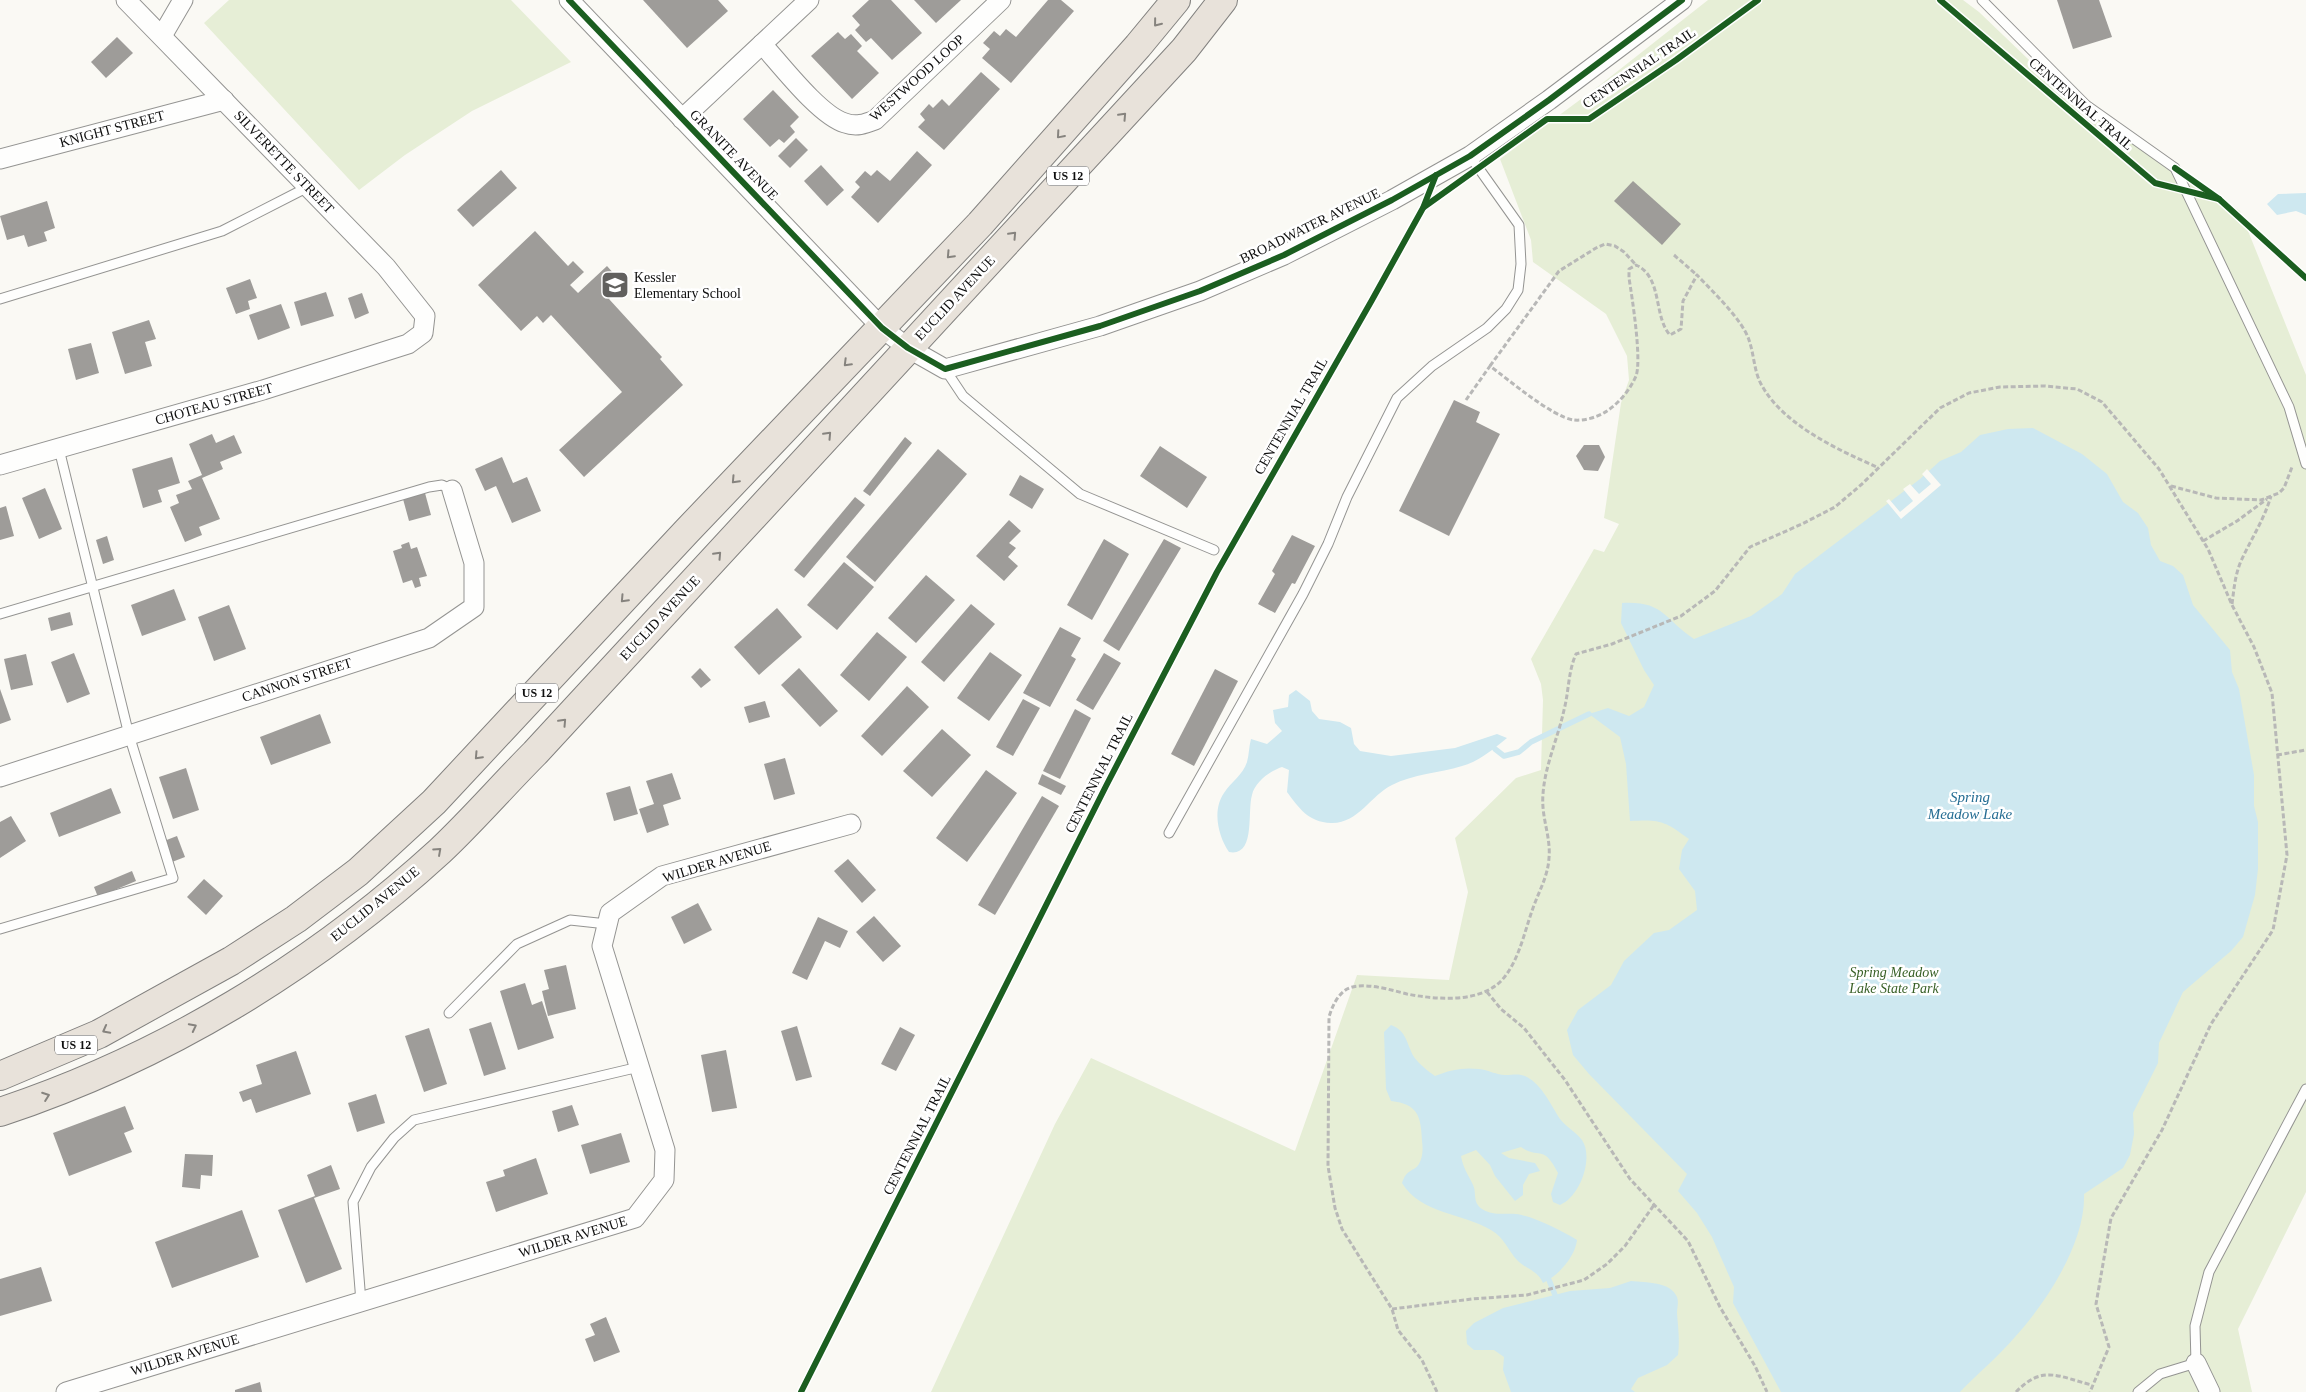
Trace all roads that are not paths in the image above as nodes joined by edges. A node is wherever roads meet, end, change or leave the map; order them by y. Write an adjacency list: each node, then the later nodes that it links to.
1 (126, 0): 10 (street, SILVERETTE STREET)
2 (183, 0): 10 (street)
3 (569, 0): 13 (street, GRANITE AVENUE)
4 (809, 0): 11 (street)
5 (1001, 0): 11 (street, WESTWOOD LOOP)
6 (1176, 0): 18 (highway, US 12, one-way to 18)
7 (1223, 0): 20 (highway, EUCLID AVENUE / US 12, one-way to 7)
8 (1682, 0): 14 (street, BROADWATER AVENUE)
9 (1982, 0): 23 (lane)
10 (162, 36): 12 (street, SILVERETTE STREET)
11 (762, 44): 13 (street)
12 (224, 100): 15 (street, KNIGHT STREET); 16 (street, SILVERETTE STREET)
13 (682, 119): 18 (street, GRANITE AVENUE)
14 (1470, 156): 21 (street, BROADWATER AVENUE); 34 (lane)
15 (0, 158)
16 (309, 187): 17 (lane); 19 (street, SILVERETTE STREET)
17 (0, 299)
18 (882, 328): 20 (street, GRANITE AVENUE); 29 (highway, US 12, one-way to 29)
19 (423, 333): 22 (street, CHOTEAU STREET)
20 (908, 348): 21 (street); 31 (highway, EUCLID AVENUE / US 12, one-way to 20)
21 (945, 369): 26 (lane)
22 (59, 449): 24 (street, CHOTEAU STREET); 27 (lane)
23 (2306, 464)
24 (0, 466)
25 (452, 490): 27 (lane); 30 (street, CANNON STREET)
26 (1214, 550)
27 (94, 586): 28 (lane); 30 (lane)
28 (0, 614)
29 (504, 728): 31 (highway); 39 (highway, US 12, one-way to 39)
30 (129, 735): 32 (street, CANNON STREET); 36 (lane)
31 (535, 753): 41 (highway, EUCLID AVENUE / US 12, one-way to 31)
32 (0, 777)
33 (850, 824): 35 (street, WILDER AVENUE)
34 (1169, 833)
35 (607, 924): 37 (lane); 38 (street, WILDER AVENUE)
36 (0, 929)
37 (449, 1013)
38 (639, 1067): 42 (lane); 42 (street, WILDER AVENUE)
39 (0, 1076)
40 (2306, 1089): 43 (lane)
41 (0, 1112)
42 (361, 1302): 44 (street, WILDER AVENUE)
43 (2196, 1364): 45 (lane); 46 (street)
44 (66, 1392)
45 (2138, 1392)
46 (2210, 1392)

